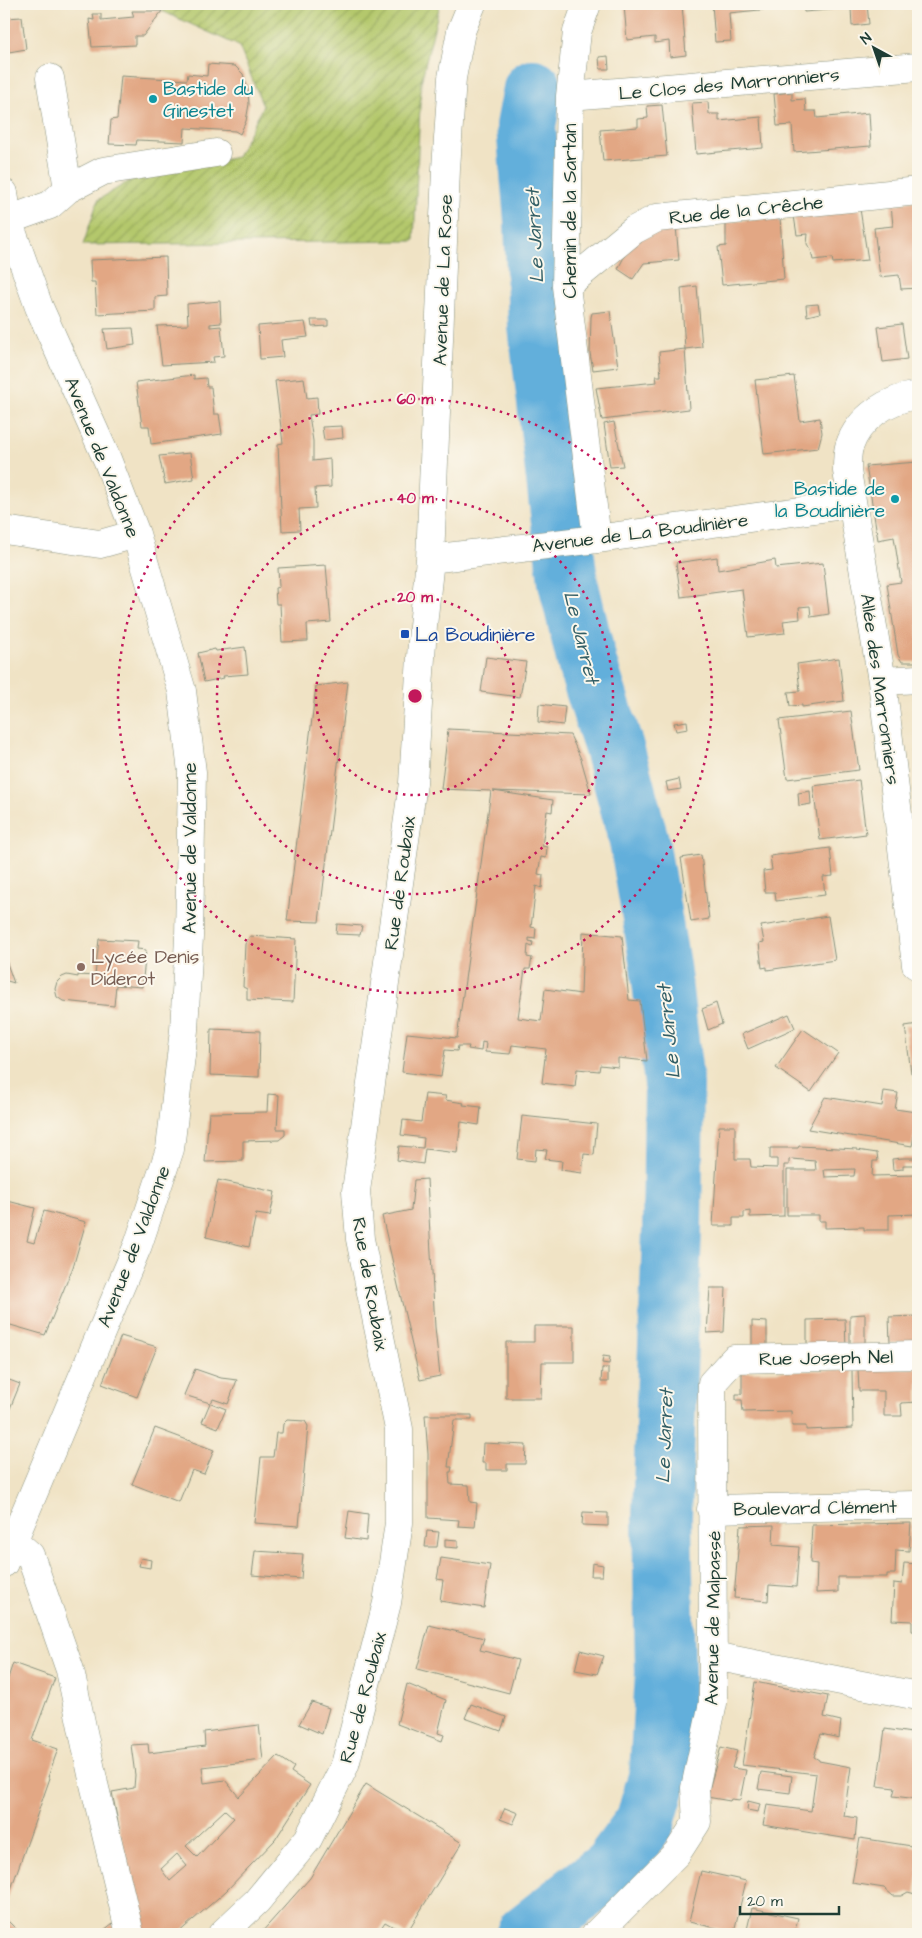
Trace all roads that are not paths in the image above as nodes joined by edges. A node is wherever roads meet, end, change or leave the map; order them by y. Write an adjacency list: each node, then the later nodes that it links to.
1 (472, 4): 17 (street, Avenue de La Rose)
2 (587, 4): 5 (street, Chemin de la Sartan)
3 (918, 67): 5 (street, Le Clos des Marronniers)
4 (50, 78): 7 (street)
5 (570, 96): 11 (street, Chemin de la Sartan)
6 (216, 153): 7 (street)
7 (68, 189): 10 (street)
8 (918, 191): 11 (street, Rue de la Crêche)
9 (4, 193): 10 (street, Avenue de Valdonne)
10 (8, 220): 15 (street, Avenue de Valdonne)
11 (566, 286): 16 (street, Chemin de la Sartan)
12 (918, 395): 13 (street)
13 (851, 504): 16 (street, Avenue de La Boudinière); 19 (street, Allée des Marronniers)
14 (4, 530): 15 (street)
15 (136, 534): 25 (street, Avenue de Valdonne)
16 (585, 540): 17 (street, Avenue de La Boudinière)
17 (430, 559): 29 (street, Rue de Roubaix)
18 (918, 679): 19 (street)
19 (882, 681): 20 (street, Allée des Marronniers)
20 (917, 965)
21 (918, 1355): 22 (street, Rue Joseph Nel)
22 (734, 1359): 24 (street, Avenue de Malpassé)
23 (918, 1505): 24 (street, Boulevard Clément)
24 (711, 1509): 26 (street, Avenue de Malpassé)
25 (8, 1552): 28 (street)
26 (714, 1656): 27 (street); 30 (street, Avenue de Malpassé)
27 (918, 1696)
28 (130, 1934)
29 (222, 1934)
30 (596, 1934)

